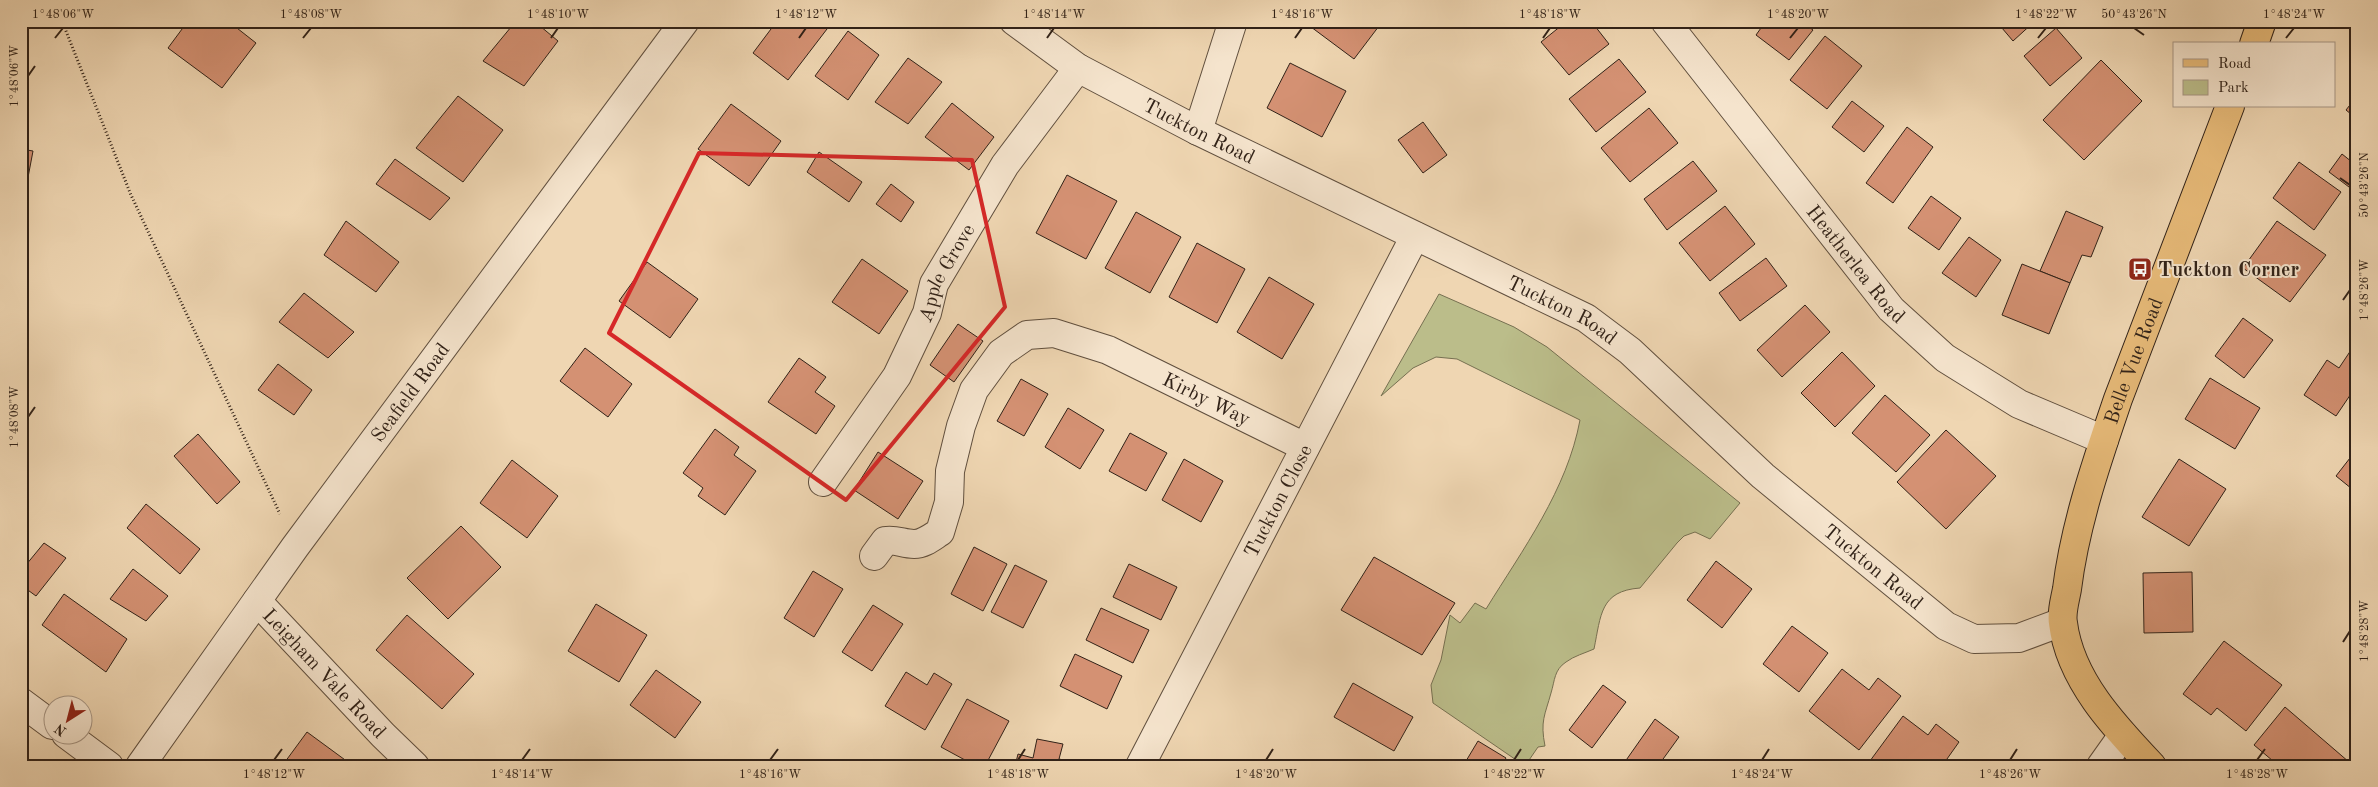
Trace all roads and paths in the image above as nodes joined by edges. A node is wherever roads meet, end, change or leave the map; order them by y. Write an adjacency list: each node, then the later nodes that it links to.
1 (62, 21): 15 (path)
2 (685, 21): 15 (street, Seafield Road)
3 (1014, 21): 8 (street, Tuckton Road)
4 (1233, 21): 10 (street)
5 (1665, 21): 12 (street, Heatherlea Road)
6 (2262, 21): 7 (main road)
7 (2255, 42)
8 (1078, 68): 10 (street, Tuckton Road); 14 (street, Apple Grove)
9 (2229, 108): 12 (main road, Belle Vue Road)
10 (1198, 131): 11 (street, Tuckton Road)
11 (1416, 236): 13 (street, Tuckton Close); 18 (street, Tuckton Road)
12 (2104, 440): 18 (main road, Belle Vue Road)
13 (1305, 447): 16 (street, Kirby Way); 26 (street, Tuckton Close)
14 (823, 482)
15 (295, 547): 17 (street, Seafield Road)
16 (874, 556)
17 (257, 601): 24 (street, Seafield Road); 25 (street, Leigham Vale Road)
18 (2062, 622): 21 (main road)
19 (21, 702): 20 (street)
20 (42, 718)
21 (2123, 736): 27 (street); 28 (main road)
22 (79, 744): 23 (street)
23 (109, 766)
24 (140, 766)
25 (415, 766)
26 (1140, 766)
27 (2101, 766)
28 (2152, 766)

